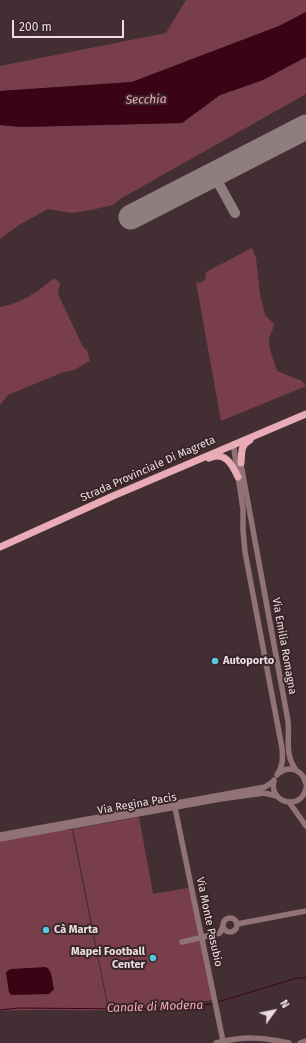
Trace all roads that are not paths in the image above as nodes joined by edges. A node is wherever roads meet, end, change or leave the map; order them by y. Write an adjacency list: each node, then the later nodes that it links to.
1 (306, 414): 2 (main road, Strada Provinciale Di Magreta)
2 (275, 427): 3 (main road, Strada Provinciale Di Magreta); 4 (main road)
3 (234, 444): 4 (street, Via Emilia Romagna); 5 (main road, Strada Provinciale Di Magreta); 6 (street, Via Emilia Romagna)
4 (241, 463): 8 (street, Via Emilia Romagna)
5 (184, 465): 6 (main road); 7 (main road, Strada Provinciale Di Magreta)
6 (238, 477): 9 (street, Via Emilia Romagna)
7 (0, 547)
8 (256, 547): 9 (street); 10 (street, Via Emilia Romagna)
9 (245, 552): 11 (street, Via Emilia Romagna)
10 (298, 772): 11 (street); 12 (street); 14 (street, Via Emilia Romagna)
11 (277, 775): 13 (street, Via Emilia Romagna)
12 (306, 776)
13 (274, 782): 16 (street); 22 (street, Via Regina Pacis)
14 (306, 784)
15 (306, 789): 17 (street)
16 (277, 796): 18 (street); 19 (street, Via Regina Pacis)
17 (300, 799): 18 (street); 20 (street)
18 (289, 802): 20 (street)
19 (175, 808): 23 (street, Via Regina Pacis); 27 (street, Via Monte Pasubio)
20 (299, 815): 21 (street)
21 (306, 826)
22 (0, 835)
23 (0, 839)
24 (306, 911): 25 (street)
25 (237, 924): 26 (street); 26 (street)
26 (223, 926): 27 (street)
27 (202, 937): 28 (street); 29 (street, Via Monte Pasubio)
28 (182, 942)
29 (223, 1041): 31 (street); 32 (street)
30 (306, 1041): 33 (street)
31 (216, 1043)
32 (289, 1043)
33 (300, 1043)

